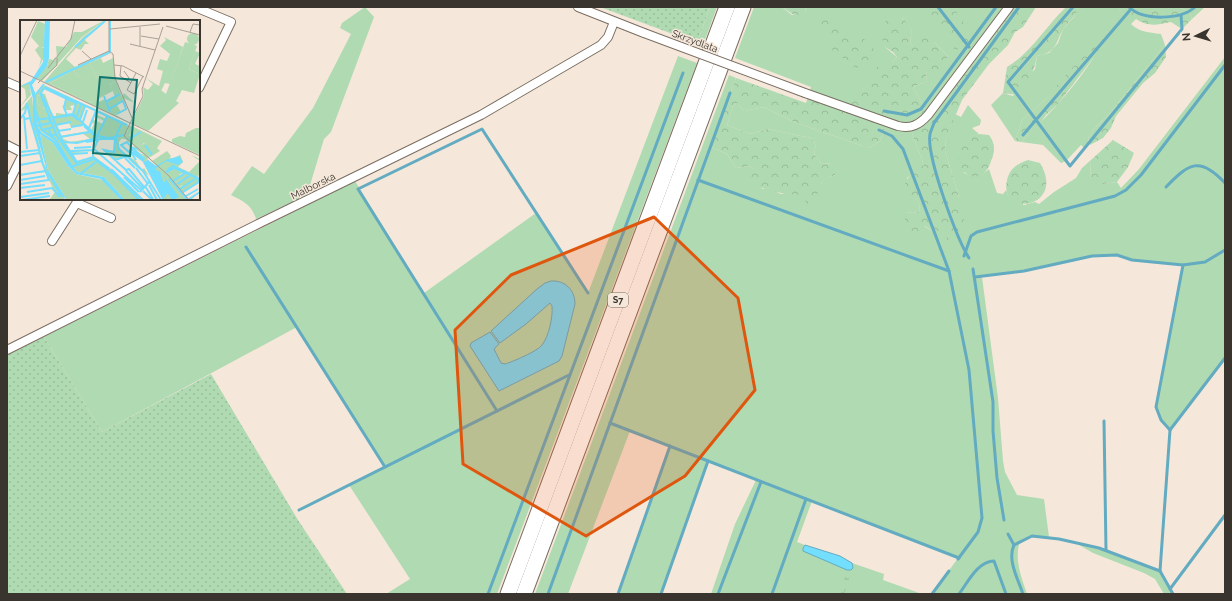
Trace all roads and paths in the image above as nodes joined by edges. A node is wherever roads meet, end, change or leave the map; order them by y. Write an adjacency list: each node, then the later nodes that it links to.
1 (195, 7): 8 (street)
2 (578, 7): 6 (street, Skrzydlata)
3 (727, 7): 18 (highway, S7)
4 (743, 7): 19 (highway, S7)
5 (1009, 7): 6 (street, Skrzydlata, bridge)
6 (614, 22): 17 (street, Malborska)
7 (7, 82): 9 (street)
8 (200, 86)
9 (20, 88)
10 (7, 145): 11 (street)
11 (20, 152)
12 (20, 160): 13 (street)
13 (7, 186)
14 (78, 201): 15 (street); 16 (street)
15 (111, 218)
16 (52, 241)
17 (7, 350)
18 (508, 594)
19 (524, 594)

